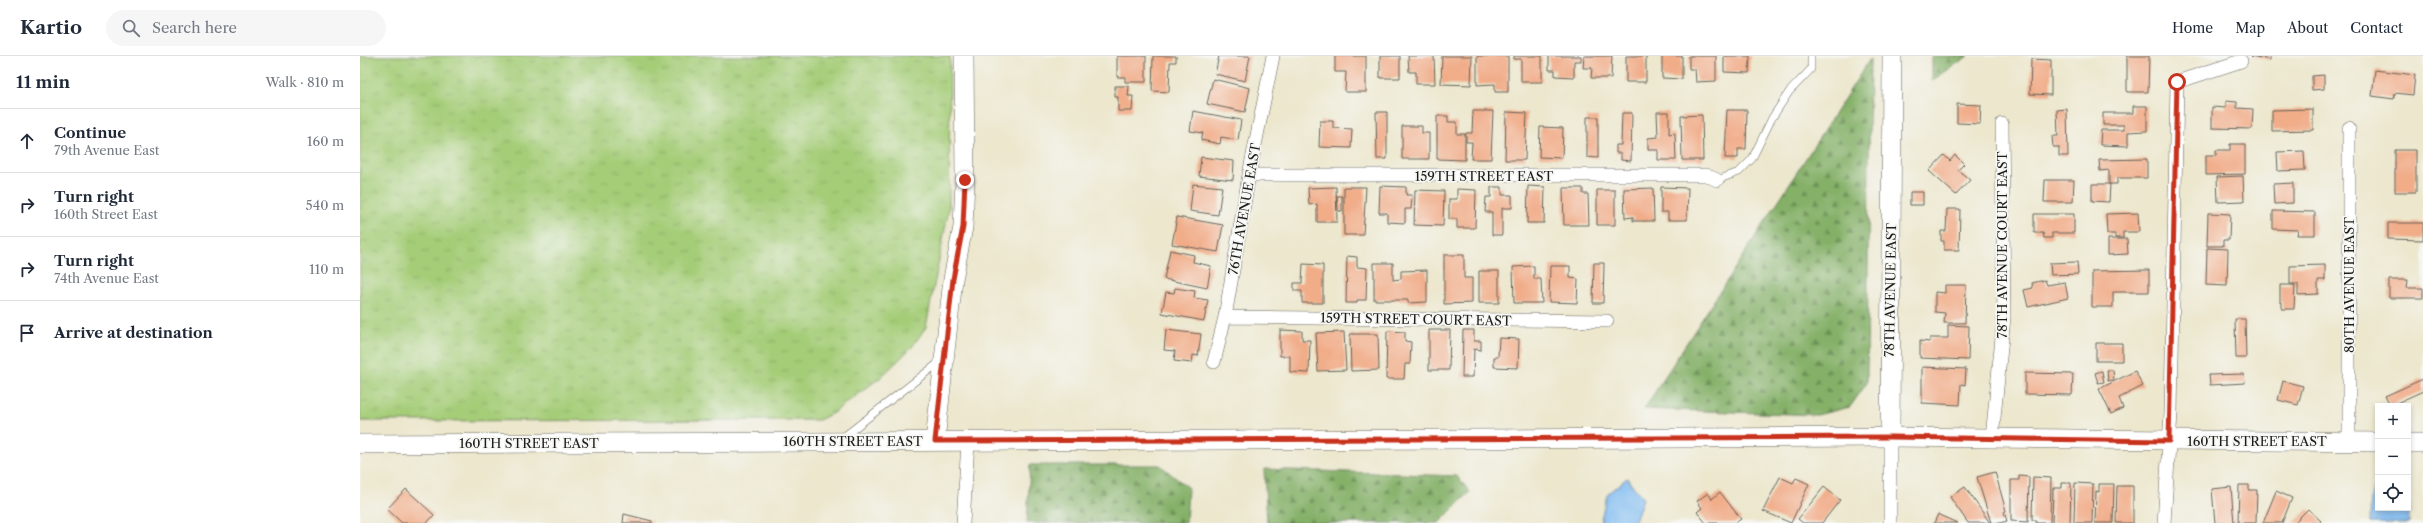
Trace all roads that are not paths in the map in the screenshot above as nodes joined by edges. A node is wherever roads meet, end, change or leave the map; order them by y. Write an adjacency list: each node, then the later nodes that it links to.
1 (964, 56): 12 (main road)
2 (1273, 56): 8 (street, 76TH AVENUE EAST)
3 (1811, 56): 9 (lane)
4 (1892, 56): 14 (main road, 78TH AVENUE EAST)
5 (2241, 61): 18 (street)
6 (2002, 124): 15 (street, 78TH AVENUE COURT EAST)
7 (2349, 128): 20 (street, 80TH AVENUE EAST)
8 (1249, 175): 9 (street, 159TH STREET EAST); 10 (street, 76TH AVENUE EAST)
9 (1716, 180)
10 (1225, 317): 11 (street, 159TH STREET COURT EAST); 13 (street, 76TH AVENUE EAST)
11 (1607, 321)
12 (944, 358): 16 (lane); 17 (main road)
13 (1214, 362)
14 (1890, 437): 15 (main road, 160TH STREET EAST); 19 (main road, 160TH STREET EAST); 26 (street, 78TH AVENUE EAST)
15 (1992, 438): 18 (main road, 160TH STREET EAST)
16 (838, 441): 17 (main road, 160TH STREET EAST); 24 (main road, 160TH STREET EAST)
17 (935, 441): 19 (main road, 160TH STREET EAST)
18 (2169, 441): 20 (main road, 160TH STREET EAST); 27 (street)
19 (968, 442): 25 (street)
20 (2349, 442): 21 (main road, 160TH STREET EAST)
21 (2375, 442)
22 (2411, 443): 23 (main road)
23 (2423, 443)
24 (360, 444)
25 (963, 523)
26 (1890, 523)
27 (2164, 523)

